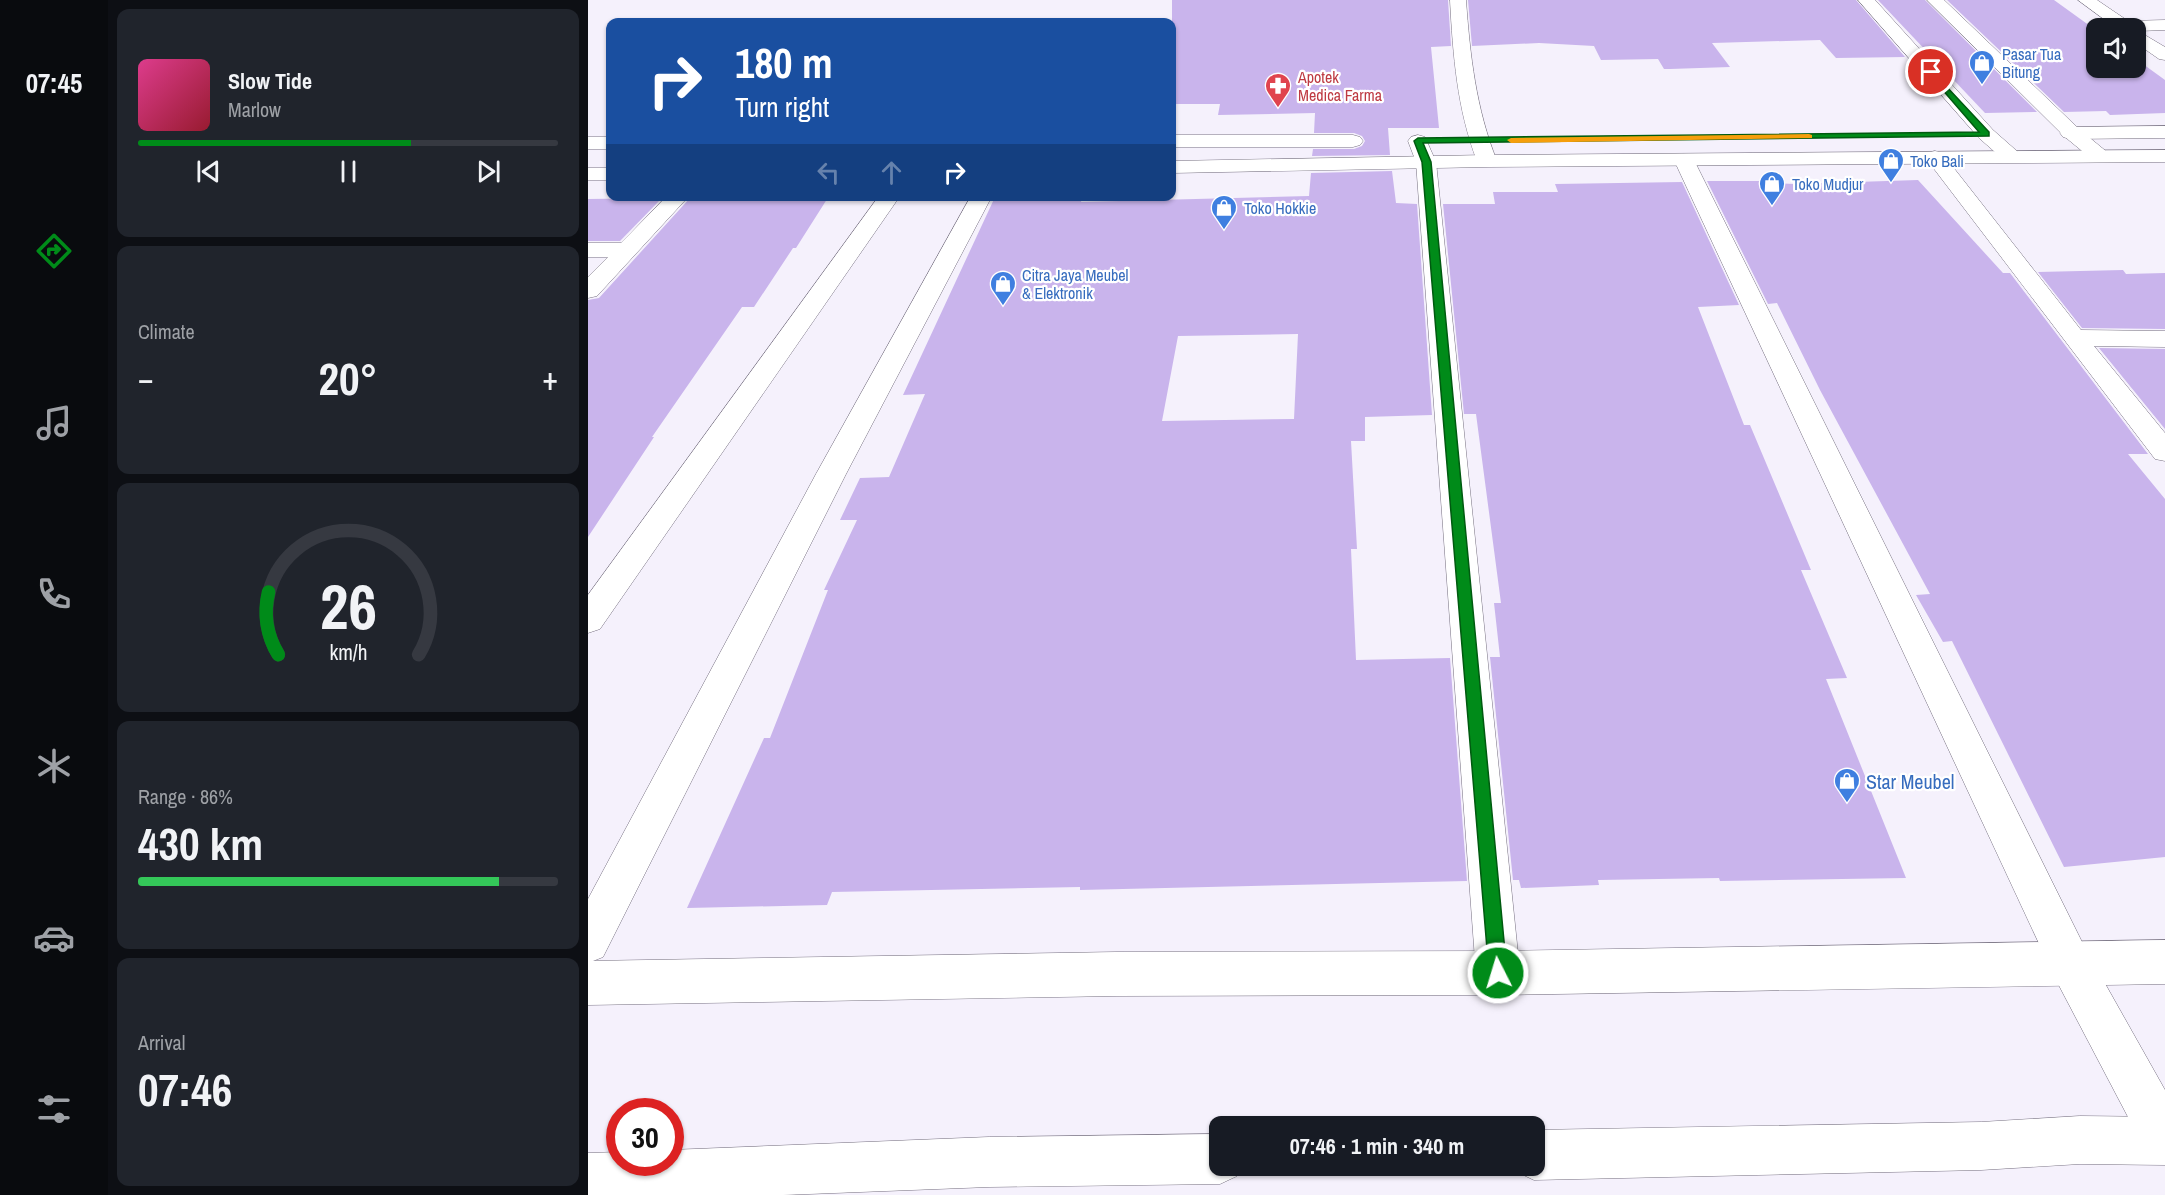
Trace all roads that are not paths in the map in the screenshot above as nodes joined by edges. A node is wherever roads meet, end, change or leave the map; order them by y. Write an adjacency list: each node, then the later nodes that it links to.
1 (1458, 0): 19 (main road)
2 (1866, 0): 14 (main road)
3 (1935, 0): 12 (main road)
4 (2086, 0): 5 (main road)
5 (2112, 18)
6 (2165, 25): 7 (main road)
7 (2146, 28)
8 (2146, 42): 9 (main road)
9 (2165, 55)
10 (2165, 132): 12 (main road)
11 (2050, 133): 12 (main road)
12 (2072, 133): 25 (main road)
13 (1962, 134): 14 (main road)
14 (1986, 134): 15 (main road); 24 (main road)
15 (2018, 134)
16 (1176, 141): 17 (main road)
17 (1371, 141)
18 (1458, 141): 19 (main road)
19 (1478, 141): 20 (main road); 29 (main road)
20 (1502, 141)
21 (588, 143): 22 (main road)
22 (606, 143)
23 (1419, 146): 29 (main road); 30 (main road); 46 (main road)
24 (2011, 156): 25 (main road); 27 (main road)
25 (2100, 156): 26 (main road)
26 (2165, 156)
27 (1935, 157): 28 (main road); 39 (main road)
28 (1684, 160): 29 (main road); 45 (main road)
29 (1487, 161)
30 (1176, 166)
31 (588, 174): 32 (main road)
32 (606, 174)
33 (674, 201): 37 (main road)
34 (886, 201): 42 (main road)
35 (979, 201): 43 (main road)
36 (588, 250): 37 (main road)
37 (627, 250): 38 (main road)
38 (588, 291)
39 (2074, 338): 40 (main road); 41 (main road)
40 (2165, 339)
41 (2165, 452)
42 (588, 620)
43 (588, 942)
44 (2165, 962): 45 (main road)
45 (2070, 963): 46 (main road); 48 (main road)
46 (1498, 973): 47 (main road)
47 (588, 984)
48 (2165, 1139): 49 (main road)
49 (1545, 1155)
50 (1209, 1159): 51 (main road)
51 (588, 1178)

